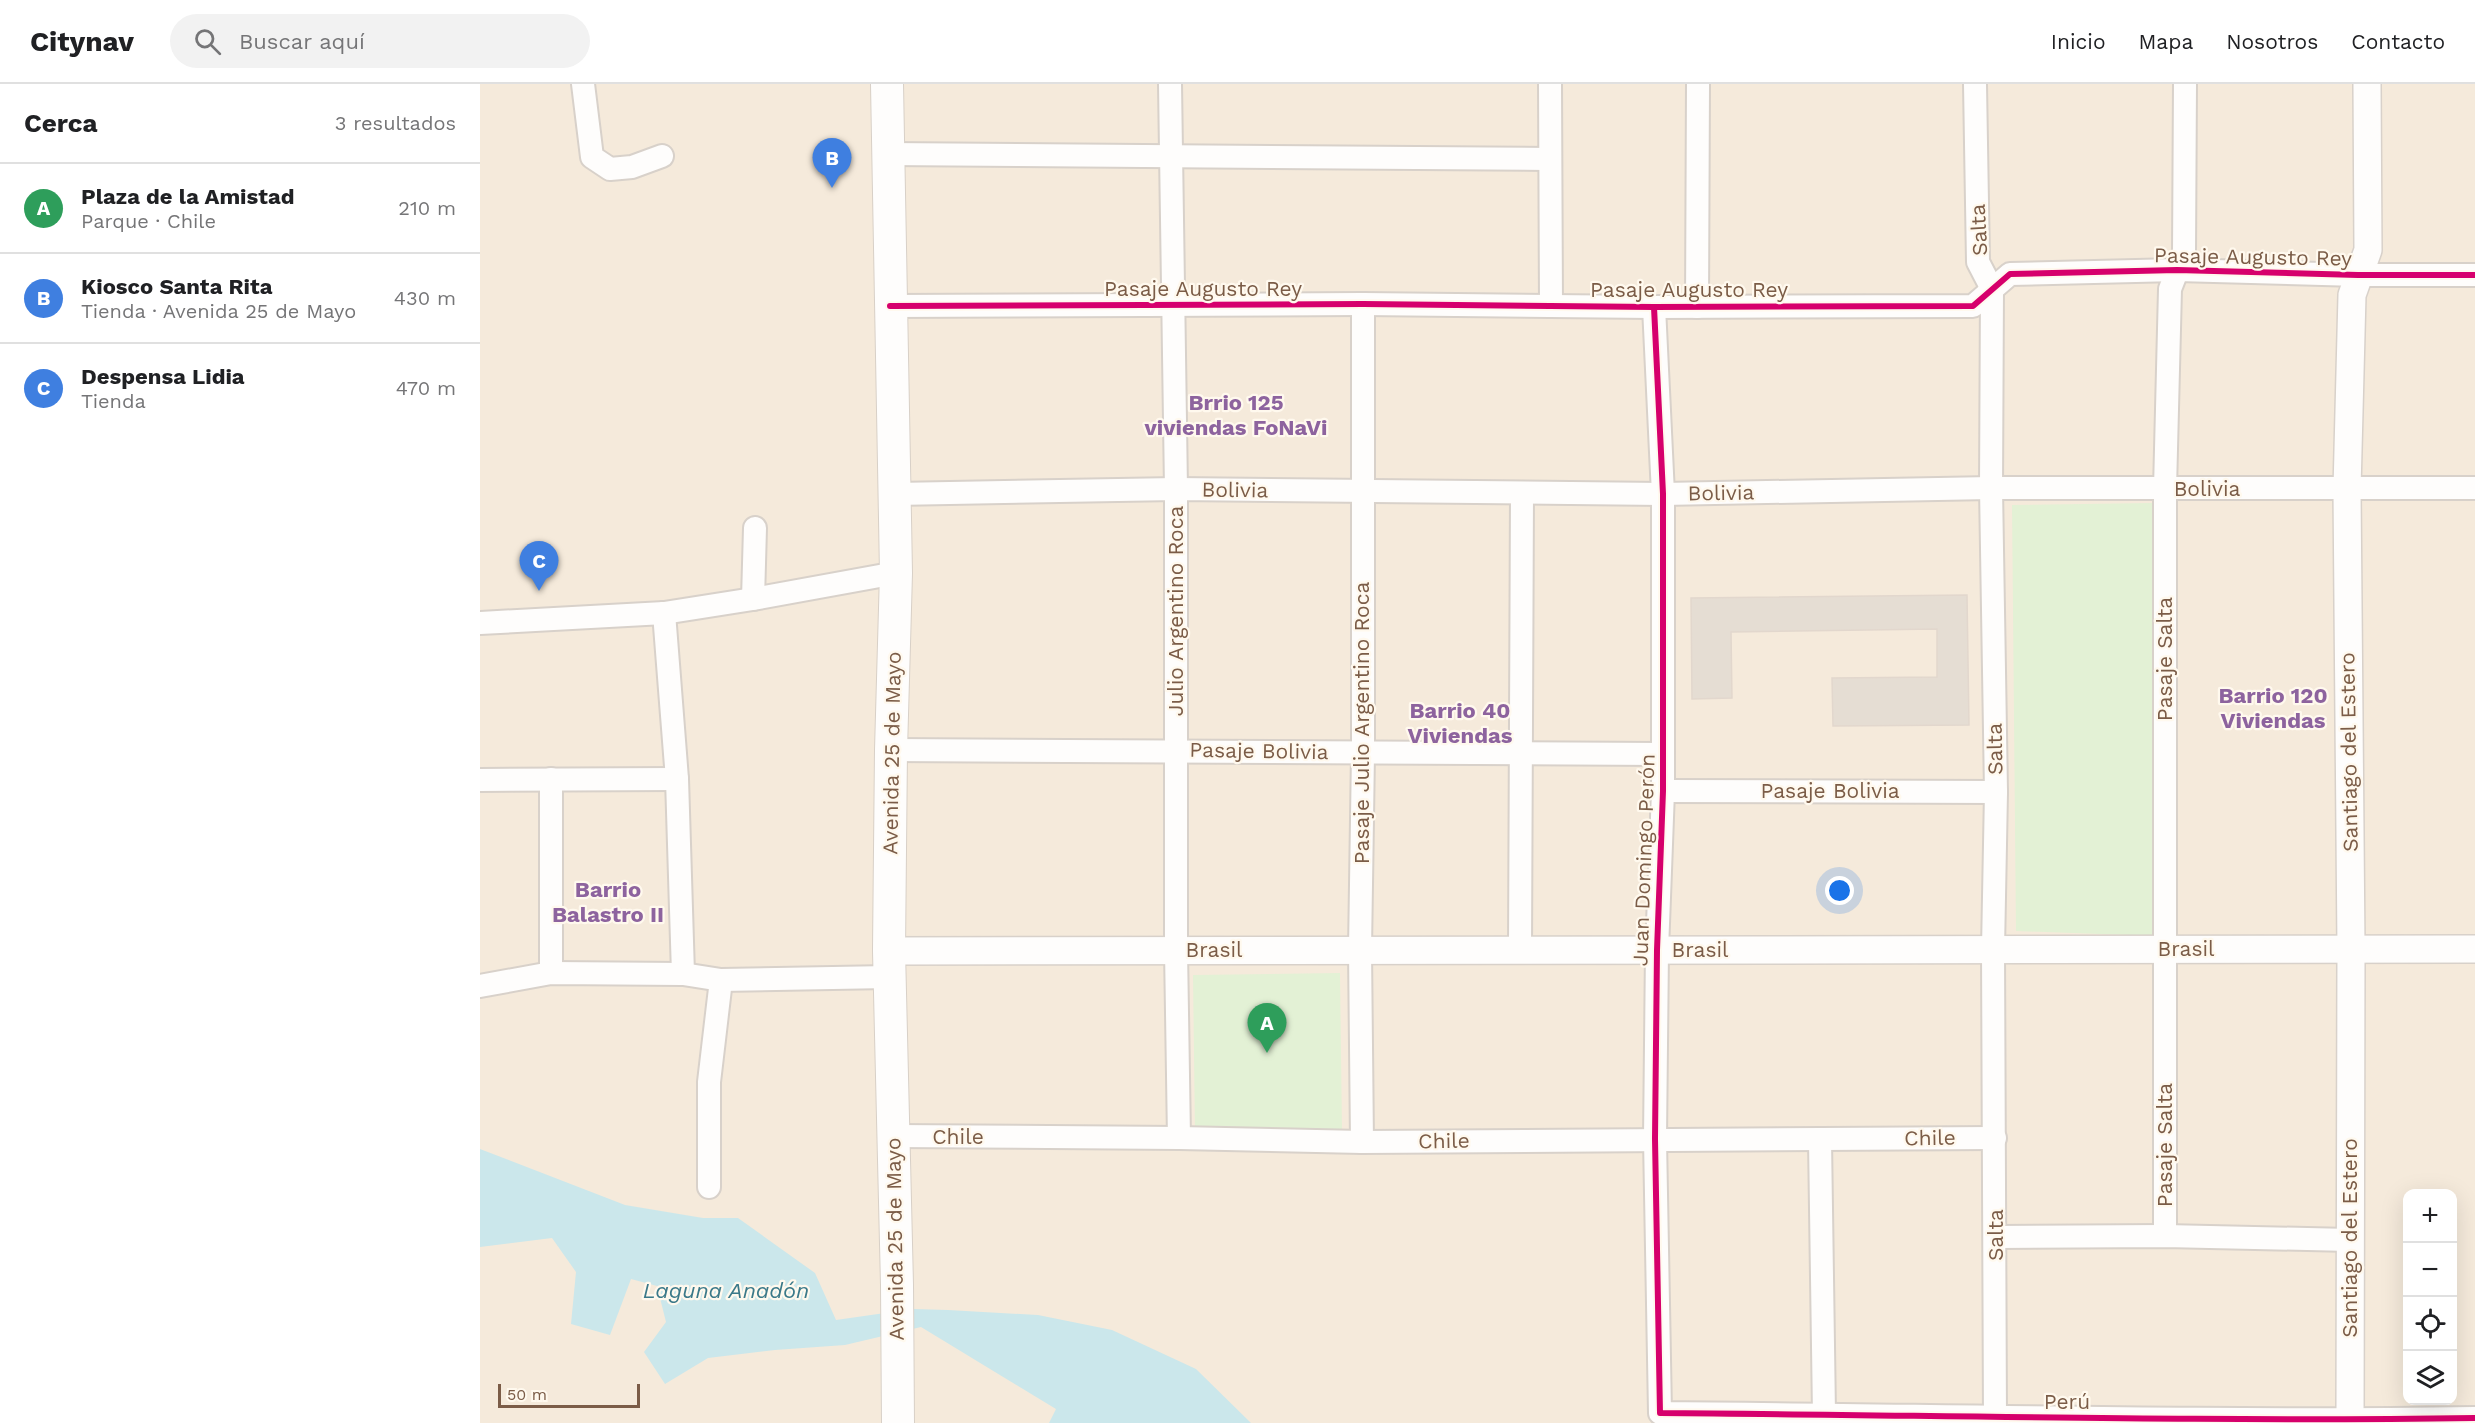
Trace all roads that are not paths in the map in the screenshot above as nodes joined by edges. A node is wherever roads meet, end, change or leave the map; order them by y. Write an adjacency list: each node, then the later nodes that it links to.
1 (583, 84): 10 (street)
2 (887, 84): 9 (main road, Avenida 25 de Mayo)
3 (1170, 84): 11 (street, Julio Argentino Roca)
4 (1550, 84): 12 (street)
5 (1698, 84): 22 (street)
6 (1975, 84): 16 (street, Salta)
7 (2185, 84): 13 (street, Pasaje Salta)
8 (2367, 84): 15 (street, Santiago del Estero)
9 (887, 154): 11 (street); 18 (main road, Avenida 25 de Mayo)
10 (662, 156)
11 (1170, 158): 12 (street); 19 (street, Julio Argentino Roca)
12 (1549, 159): 20 (street)
13 (2177, 270): 15 (street, Pasaje Augusto Rey); 16 (street, Pasaje Augusto Rey); 26 (street, Pasaje Salta)
14 (2475, 274): 15 (street, Pasaje Augusto Rey)
15 (2358, 275): 27 (street, Santiago del Estero)
16 (1992, 289): 22 (street, Pasaje Augusto Rey); 23 (street, Salta)
17 (1363, 304): 19 (street, Pasaje Augusto Rey); 20 (street, Pasaje Augusto Rey); 28 (street, Pasaje Julio Argentino Roca)
18 (890, 306): 19 (street, Pasaje Augusto Rey); 30 (main road, Avenida 25 de Mayo)
19 (1173, 306): 25 (street, Julio Argentino Roca)
20 (1551, 306): 21 (street, Pasaje Augusto Rey)
21 (1654, 307): 22 (street, Pasaje Augusto Rey); 31 (street, Juan Domingo Perón)
22 (1697, 307)
23 (1991, 488): 26 (street, Bolivia); 31 (street, Bolivia); 46 (street, Salta)
24 (2475, 488): 27 (street, Bolivia)
25 (1176, 489): 28 (street, Bolivia); 30 (street, Bolivia); 38 (street, Julio Argentino Roca)
26 (2165, 489): 27 (street, Bolivia); 47 (street, Pasaje Salta)
27 (2347, 489): 48 (street, Santiago del Estero)
28 (1363, 492): 29 (street, Bolivia); 39 (street, Pasaje Julio Argentino Roca)
29 (1522, 493): 31 (street, Bolivia); 40 (street)
30 (895, 494): 33 (main road, Avenida 25 de Mayo)
31 (1663, 494): 41 (street, Juan Domingo Perón)
32 (754, 528): 34 (street)
33 (896, 573): 34 (street); 37 (main road, Avenida 25 de Mayo)
34 (753, 599): 35 (street)
35 (664, 613): 36 (street); 43 (street)
36 (480, 623)
37 (891, 750): 38 (street, Pasaje Bolivia); 55 (main road, Avenida 25 de Mayo)
38 (1176, 750): 39 (street, Pasaje Bolivia); 51 (street, Julio Argentino Roca)
39 (1363, 753): 40 (street, Pasaje Bolivia); 52 (street, Pasaje Julio Argentino Roca)
40 (1522, 753): 41 (street, Pasaje Bolivia); 53 (street)
41 (1664, 754): 45 (street, Juan Domingo Perón)
42 (551, 779): 43 (street); 44 (street); 56 (street)
43 (677, 779): 57 (street)
44 (480, 780)
45 (1664, 791): 46 (street, Pasaje Bolivia); 54 (street, Juan Domingo Perón)
46 (1996, 792): 49 (street, Salta)
47 (2166, 948): 48 (street, Brasil); 49 (street, Brasil); 67 (street, Pasaje Salta)
48 (2351, 948): 50 (street, Brasil); 69 (street, Santiago del Estero)
49 (1993, 949): 54 (street, Brasil); 62 (street, Salta)
50 (2475, 949)
51 (1176, 950): 52 (street, Brasil); 55 (street, Brasil); 61 (street, Julio Argentino Roca)
52 (1360, 950): 53 (street, Brasil); 65 (street, Pasaje Julio Argentino Roca)
53 (1520, 950): 54 (street, Brasil)
54 (1657, 950): 63 (street, Juan Domingo Perón)
55 (889, 964): 58 (street); 60 (main road, Avenida 25 de Mayo)
56 (551, 973): 57 (street); 59 (street)
57 (683, 974): 58 (street)
58 (721, 980): 66 (street)
59 (480, 986)
60 (893, 1136): 61 (street, Chile); 75 (main road, Avenida 25 de Mayo)
61 (1179, 1138): 65 (street, Chile)
62 (1995, 1138): 64 (street, Chile); 68 (street, Salta)
63 (1655, 1139): 64 (street, Chile); 65 (street, Chile); 70 (street, Juan Domingo Perón)
64 (1820, 1140): 71 (street)
65 (1362, 1142)
66 (709, 1187)
67 (2165, 1236): 68 (street); 69 (street)
68 (1996, 1237): 72 (street, Salta)
69 (2350, 1240): 74 (street, Santiago del Estero)
70 (1660, 1413): 71 (street, Perú)
71 (1824, 1414): 72 (street, Perú)
72 (1995, 1418): 74 (street, Perú)
73 (2475, 1418): 74 (street, Perú)
74 (2350, 1422)
75 (898, 1423)

